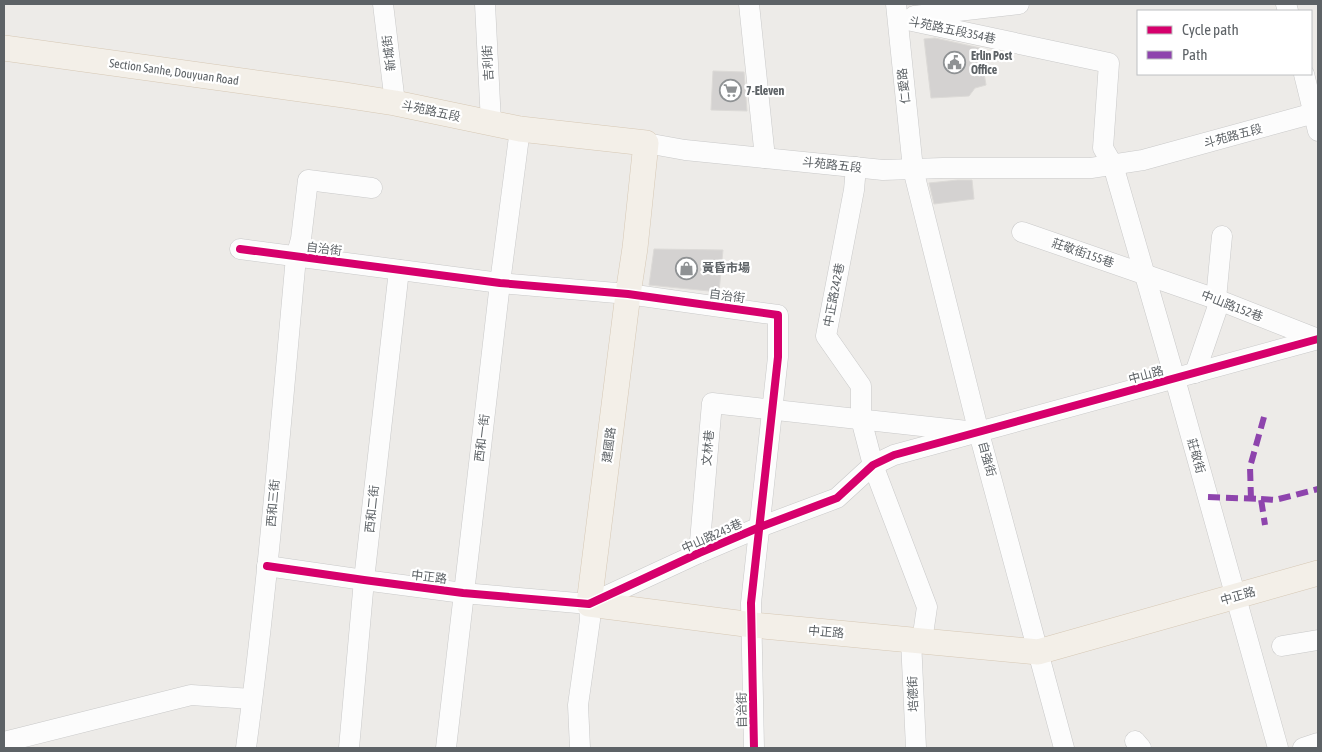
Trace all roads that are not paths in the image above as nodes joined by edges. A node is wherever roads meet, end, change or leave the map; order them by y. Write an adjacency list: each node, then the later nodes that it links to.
1 (383, 4): 9 (street, 新城街)
2 (488, 4): 11 (street, 吉利街)
3 (749, 4): 14 (street)
4 (1019, 4): 5 (street)
5 (897, 11): 15 (street, 斗苑路五段354巷); 17 (street, 仁愛路)
6 (4, 48): 8 (main road, Section Sanhe, Douyuan Road)
7 (1304, 75): 10 (street)
8 (344, 95): 9 (main road, 斗苑路五段)
9 (395, 103): 11 (main road, 斗苑路五段)
10 (1317, 119): 15 (street, 斗苑路五段)
11 (491, 123): 12 (main road, 斗苑路五段)
12 (520, 129): 13 (main road, 斗苑路五段); 25 (street, 西和一街)
13 (646, 142): 14 (street, 斗苑路五段); 26 (main road, 建國路)
14 (766, 158): 16 (street, 斗苑路五段)
15 (1113, 165): 17 (street, 斗苑路五段); 24 (street, 莊敬街)
16 (856, 167): 17 (street, 斗苑路五段); 32 (street, 中正路242巷)
17 (913, 169): 33 (street, 自強街)
18 (372, 188): 22 (street, 西和三街)
19 (1022, 232): 24 (street, 莊敬街155巷)
20 (1222, 236): 27 (street)
21 (240, 249): 22 (street, 自治街)
22 (296, 256): 23 (street, 自治街); 37 (street, 西和三街)
23 (399, 270): 25 (street, 自治街); 39 (street, 西和二街)
24 (1145, 275): 27 (street, 中山路152巷); 30 (street, 莊敬街)
25 (500, 283): 26 (street, 自治街); 40 (street, 西和一街)
26 (628, 294): 31 (street, 自治街); 42 (main road, 建國路)
27 (1216, 299): 28 (street, 中山路152巷); 29 (street)
28 (1318, 339): 29 (street, 中山路)
29 (1195, 373): 30 (street, 中山路)
30 (1175, 379): 33 (street, 中山路); 41 (street, 莊敬街)
31 (772, 409): 32 (street, 中山路); 35 (street, 自治街); 36 (street, 文林巷)
32 (860, 419): 33 (street, 中山路); 34 (street, 中正路242巷)
33 (979, 432): 34 (street, 中山路243巷); 47 (street, 自強街)
34 (873, 465): 35 (street, 中山路243巷); 44 (street, 中正路242巷)
35 (760, 527): 36 (street, 中山路243巷); 43 (street, 自治街)
36 (699, 553): 42 (street, 中山路243巷)
37 (267, 566): 39 (street, 中正路); 48 (street, 西和三街)
38 (1318, 573): 41 (main road, 中正路)
39 (364, 580): 40 (street, 中正路); 52 (street, 西和二街)
40 (464, 593): 42 (street, 中正路); 53 (street, 西和一街)
41 (1236, 597): 47 (main road, 中正路); 58 (street, 莊敬街)
42 (589, 604): 43 (main road, 中正路); 54 (street, 建國路)
43 (753, 625): 44 (main road, 中正路); 55 (street, 自治街)
44 (917, 640): 47 (main road, 中正路); 56 (street, 培德街)
45 (1318, 640): 46 (street)
46 (1282, 646)
47 (1038, 652): 57 (street, 自強街)
48 (252, 699): 49 (street); 51 (street, 西和三街)
49 (4, 742)
50 (1318, 743): 59 (street)
51 (246, 748)
52 (349, 748)
53 (446, 748)
54 (580, 748)
55 (754, 748)
56 (916, 748)
57 (1064, 748)
58 (1278, 748)
59 (1303, 748)

